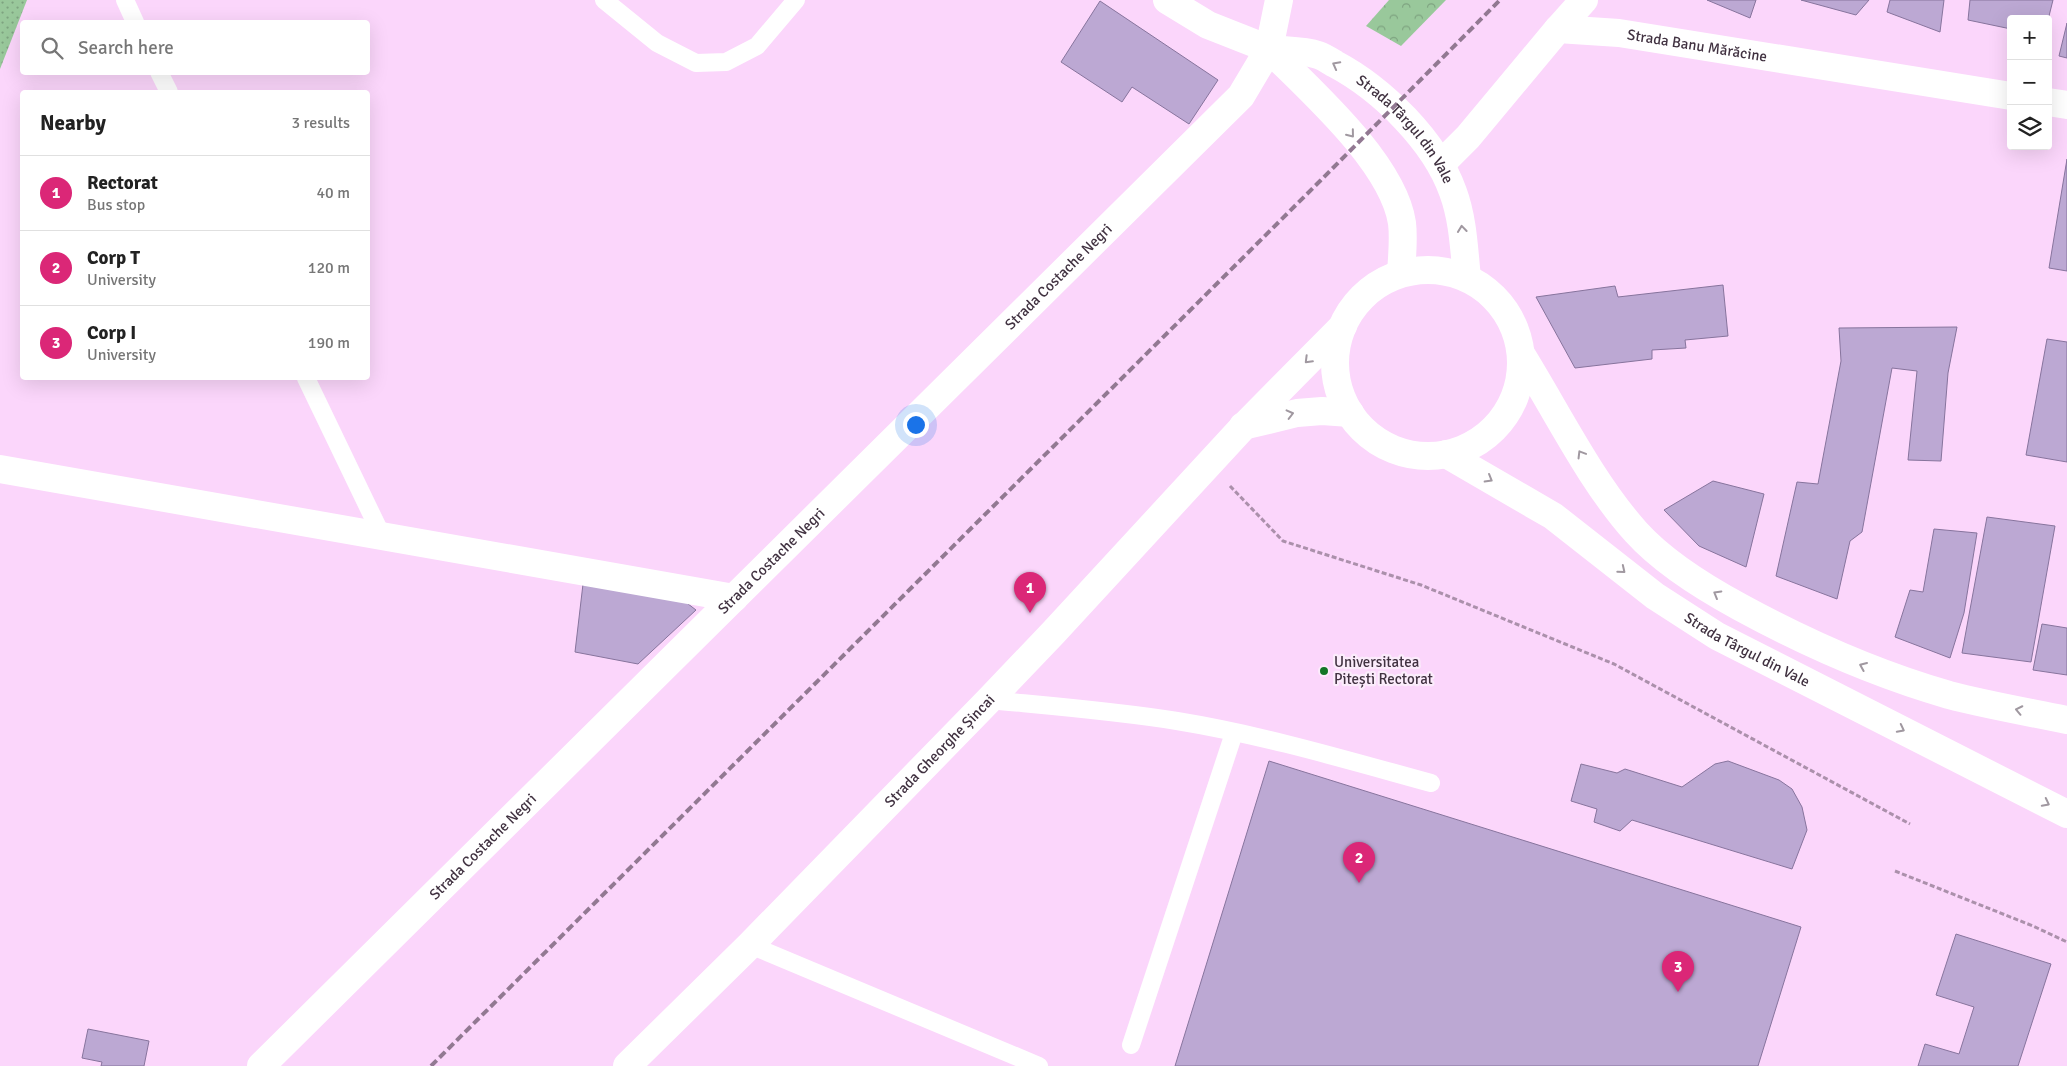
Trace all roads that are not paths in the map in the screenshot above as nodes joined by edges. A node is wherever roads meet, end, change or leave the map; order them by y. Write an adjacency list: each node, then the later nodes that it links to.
1 (125, 0): 7 (lane)
2 (604, 0): 3 (lane)
3 (796, 0)
4 (1167, 0): 9 (main road)
5 (1279, 0): 9 (main road)
6 (1584, 0): 8 (main road)
7 (134, 20)
8 (1558, 29): 12 (main road, Strada Banu Mărăcine); 15 (main road)
9 (1269, 49): 15 (main road, Strada Târgul din Vale, one-way to 9); 16 (main road, one-way to 16); 26 (main road, Strada Costache Negri)
10 (161, 75): 11 (lane)
11 (168, 90)
12 (2007, 95)
13 (2052, 103): 14 (main road)
14 (2067, 105)
15 (1441, 164): 17 (main road, Strada Târgul din Vale, one-way to 15)
16 (1401, 273): 17 (main road); 18 (main road)
17 (1467, 278): 19 (main road)
18 (1342, 326): 21 (main road); 22 (main road, Strada Gheorghe Șincai, one-way to 22)
19 (1521, 354): 23 (main road); 28 (main road, one-way to 19)
20 (307, 380): 25 (lane)
21 (1350, 413): 22 (main road, one-way to 21); 23 (main road)
22 (1242, 426): 27 (main road, Strada Gheorghe Șincai)
23 (1446, 454): 31 (main road, Strada Târgul din Vale, one-way to 31)
24 (0, 469): 25 (main road)
25 (382, 536): 26 (main road)
26 (734, 598): 34 (main road, Strada Costache Negri)
27 (989, 700): 29 (lane); 32 (main road, Strada Gheorghe Șincai)
28 (2067, 720)
29 (1234, 733): 30 (lane); 33 (lane)
30 (1431, 783)
31 (2067, 814)
32 (750, 945): 35 (main road, Strada Gheorghe Șincai); 36 (lane)
33 (1130, 1045)
34 (261, 1066)
35 (627, 1066)
36 (1038, 1066)

